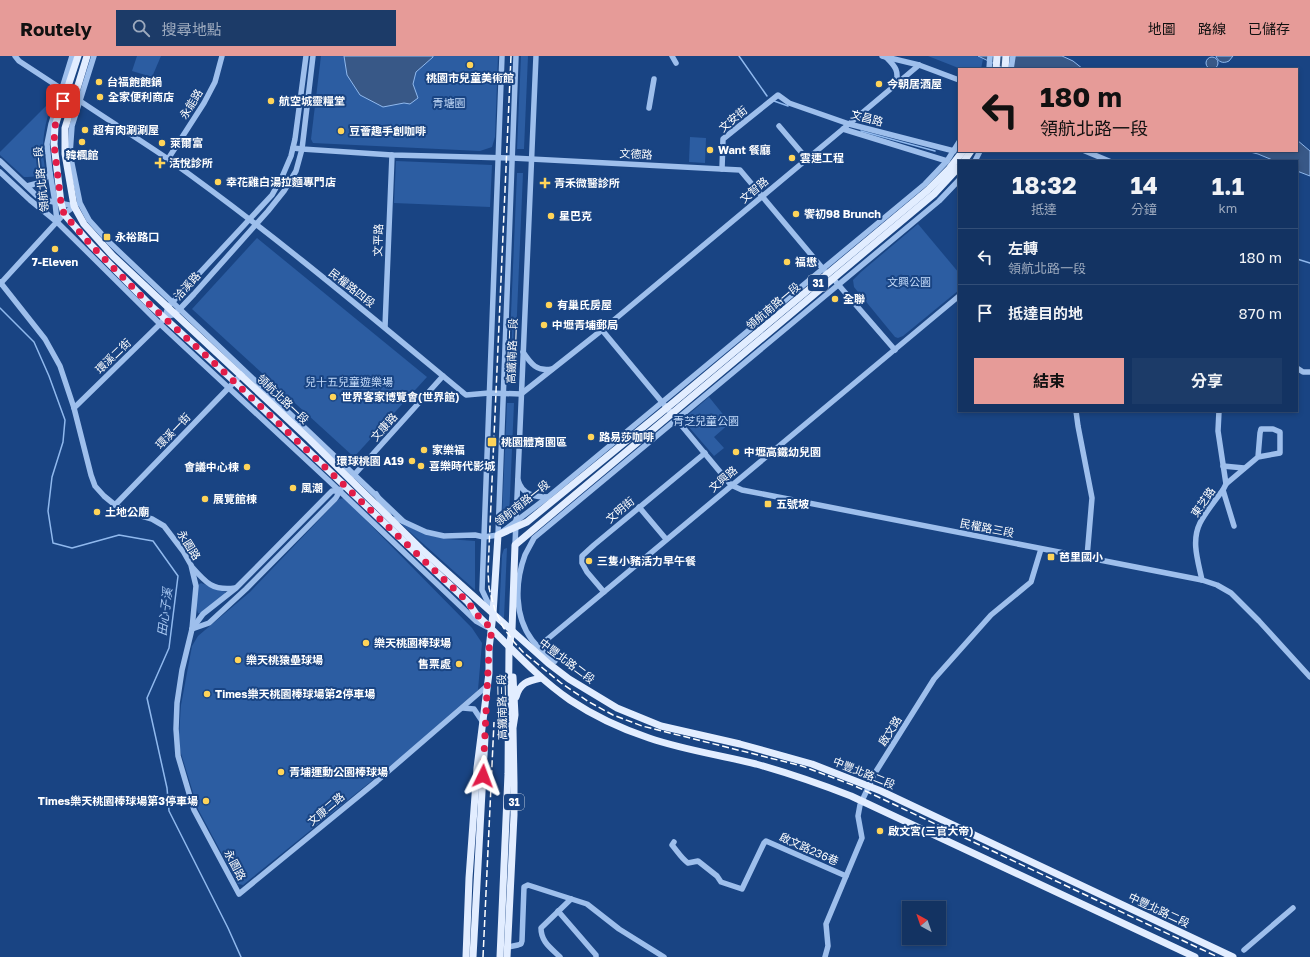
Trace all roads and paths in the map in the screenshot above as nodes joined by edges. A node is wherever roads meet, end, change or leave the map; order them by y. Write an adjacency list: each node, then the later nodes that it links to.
1 (15, 56): 27 (street, 民權路四段)
2 (72, 56): 27 (street)
3 (78, 56): 27 (main road)
4 (87, 56): 29 (main road, 領航北路一段)
5 (94, 56): 29 (street)
6 (222, 56): 43 (street, 永能路)
7 (306, 56): 35 (street, 洽溪路)
8 (313, 56): 36 (street, 洽溪路)
9 (502, 56): 41 (street, 高鐵南路二段)
10 (516, 56): 42 (street, 高鐵南路二段)
11 (536, 56): 45 (street, 高鐵南路二段)
12 (672, 56): 18 (street)
13 (884, 56): 19 (street); 26 (street)
14 (990, 56): 20 (street)
15 (997, 56): 21 (main road)
16 (1006, 56): 22 (main road)
17 (1013, 56): 23 (street)
18 (676, 63)
19 (919, 65): 25 (street); 26 (street, 文智路)
20 (988, 68)
21 (996, 68)
22 (1004, 68)
23 (1011, 68)
24 (654, 80): 30 (street)
25 (958, 80)
26 (896, 84): 31 (street, 文智路)
27 (63, 91): 29 (street, 民權路四段); 52 (street, 領航北路一段); 56 (main road, 領航北路一段)
28 (778, 95): 31 (street, 文昌路); 49 (street, 文安街)
29 (77, 99): 43 (street, 民權路四段); 57 (main road, 領航北路一段)
30 (649, 108)
31 (849, 124): 33 (street, 文智路); 37 (street, 文昌路)
32 (779, 126): 44 (street)
33 (843, 130): 44 (street, 文智路); 48 (street, 文昌路)
34 (958, 144): 37 (street, 領航南路一段 / 31)
35 (293, 148): 36 (street, 文德路); 59 (street, 洽溪路)
36 (302, 149): 40 (street, 文德路); 61 (street, 洽溪路)
37 (954, 151): 48 (street, 領航南路一段 / 31)
38 (962, 152): 62 (main road, 領航南路一段 / 31)
39 (1087, 152): 46 (street)
40 (392, 155): 41 (street, 文德路); 69 (street, 文平路)
41 (498, 158): 42 (street, 文德路); 80 (street, 高鐵南路二段)
42 (512, 158): 45 (street, 文德路); 81 (street, 高鐵南路二段)
43 (168, 159): 59 (street, 民權路四段)
44 (806, 159): 55 (street, 文智路)
45 (532, 160): 49 (street, 文德路); 72 (street, 高鐵南路二段)
46 (1107, 160)
47 (0, 161): 54 (street)
48 (947, 161): 62 (street, 領航南路一段 / 31)
49 (722, 168): 55 (street, 文德路)
50 (958, 168): 62 (main road, 領航南路一段 / 31)
51 (0, 172): 60 (street)
52 (50, 174): 54 (street); 56 (street, 領航北路一段)
53 (958, 181): 62 (street, 領航南路一段 / 31)
54 (27, 186): 56 (street)
55 (762, 197): 62 (street, 文德路); 70 (street, 文智路)
56 (58, 203): 57 (street); 58 (main road, 領航北路一段); 60 (street, 領航北路一段)
57 (77, 204): 58 (street); 65 (main road, 領航北路一段)
58 (64, 214): 60 (street); 67 (main road, 領航北路一段)
59 (249, 219): 61 (street, 民權路四段); 65 (street, 洽溪路)
60 (57, 222): 63 (street); 68 (street, 領航北路一段)
61 (256, 225): 66 (street, 洽溪路); 69 (street, 民權路四段)
62 (830, 277): 71 (street, 文德路); 84 (main road, 領航南路一段 / 31); 84 (street, 領航南路一段 / 31)
63 (0, 283): 83 (street, 永園路)
64 (958, 297): 71 (street, 文興路)
65 (170, 304): 66 (main road, 領航北路一段); 67 (street, 洽溪路)
66 (178, 311): 67 (street, 洽溪路); 76 (main road, 領航北路一段)
67 (165, 317): 68 (street, 環溪二街); 78 (main road, 領航北路一段)
68 (160, 324): 79 (street, 領航北路一段); 83 (street, 環溪二街)
69 (385, 327): 77 (street, 民權路四段)
70 (602, 330): 73 (street); 84 (street)
71 (895, 350): 94 (street, 文興路)
72 (523, 352): 73 (street); 82 (street, 高鐵南路二段)
73 (553, 369): 82 (street)
74 (1298, 369): 75 (street)
75 (1310, 372)
76 (243, 373): 78 (street, 環溪一街); 91 (main road, 領航北路一段)
77 (443, 376): 80 (street, 民權路四段); 91 (street, 文康路)
78 (235, 382): 79 (street, 環溪一街); 95 (main road, 領航北路一段)
79 (229, 388): 95 (street, 領航北路一段); 99 (street, 環溪一街)
80 (489, 393): 81 (street, 民權路四段); 108 (street, 高鐵南路二段)
81 (503, 394): 82 (street, 民權路四段); 107 (street, 高鐵南路二段)
82 (521, 394): 92 (street, 高鐵南路二段)
83 (74, 408): 99 (street, 永園路)
84 (669, 411): 87 (street); 98 (street, 領航南路一段 / 31); 101 (street, 領航南路一段 / 31); 104 (main road, 領航南路一段 / 31); 106 (main road, 領航南路一段 / 31)
85 (1076, 412): 112 (street)
86 (1219, 412): 89 (street, 東芝路)
87 (705, 453): 94 (street); 100 (street, 文明街)
88 (1258, 457): 88 (street); 90 (street)
89 (1223, 466): 90 (street); 93 (street, 東芝路)
90 (1244, 468): 93 (street)
91 (352, 476): 95 (street, 文康路); 97 (street, 領航北路一段); 102 (main road, 領航北路一段)
92 (518, 478): 98 (street); 104 (street, 高鐵南路二段)
93 (1226, 484): 96 (street, 東芝路)
94 (731, 485): 109 (street, 文興路); 111 (street, 民權路三段)
95 (341, 488): 115 (street, 文康路); 116 (street, 文康路); 120 (main road, 領航北路一段)
96 (1223, 490): 105 (street); 114 (street, 東芝路)
97 (376, 494): 102 (street); 103 (street, 領航北路一段)
98 (548, 497): 104 (street, 領航南路一段 / 31)
99 (115, 505): 113 (street, 永園路)
100 (639, 507): 109 (street); 117 (street, 文明街)
101 (563, 514): 106 (street, 31); 123 (street)
102 (390, 519): 103 (street); 118 (main road, 領航北路一段)
103 (405, 522): 108 (street)
104 (516, 524): 107 (main road, 領航南路一段 / 31); 110 (street, 高鐵南路二段)
105 (1234, 526)
106 (536, 527): 110 (main road, 31)
107 (498, 535): 108 (street); 118 (main road, 高鐵南路二段)
108 (484, 537): 118 (street, 高鐵南路二段)
109 (666, 539): 117 (street, 文興路)
110 (515, 545): 121 (main road, 高鐵南路二段 / 31)
111 (1041, 548): 112 (street, 民權路三段); 133 (street, 啟文路)
112 (1087, 557): 114 (street, 民權路三段)
113 (191, 565): 115 (street); 119 (street, 永園路)
114 (1202, 580): 125 (street, 民權路三段)
115 (236, 588): 116 (street); 119 (street, 文康路)
116 (246, 589): 119 (street, 文康路)
117 (604, 592): 123 (street, 文興路)
118 (493, 614): 120 (main road, 高鐵南路二段); 121 (main road, 中豐北路二段)
119 (192, 629): 137 (street, 永園路)
120 (492, 629): 122 (main road); 127 (main road, 高鐵南路三段)
121 (512, 630): 122 (main road, 高鐵南路二段 / 31); 133 (main road, 中豐北路二段)
122 (509, 647): 126 (main road); 128 (main road, 高鐵南路三段 / 31); 130 (main road, 高鐵南路三段 / 31)
123 (538, 647): 124 (street)
124 (555, 661)
125 (1310, 677)
126 (541, 678): 130 (main road); 134 (main road)
127 (487, 686): 129 (street, 文康二路); 131 (main road, 高鐵南路三段); 144 (main road, 高鐵南路三段)
128 (508, 686): 132 (main road); 145 (main road, 高鐵南路三段 / 31)
129 (462, 708): 131 (street); 137 (street, 文康二路)
130 (514, 716): 132 (main road, 高鐵南路三段 / 31)
131 (482, 721): 143 (main road, 高鐵南路三段)
132 (513, 728): 141 (main road, 高鐵南路三段 / 31)
133 (870, 787): 134 (street, 啟文路); 152 (main road, 中豐北路二段)
134 (862, 800): 136 (street, 啟文路); 151 (main road)
135 (674, 842): 136 (street, 啟文路236巷)
136 (846, 876): 150 (street, 啟文路)
137 (239, 894)
138 (571, 899): 140 (street); 141 (street); 149 (street)
139 (1293, 908): 142 (street)
140 (558, 911): 147 (street); 148 (street)
141 (508, 947): 146 (main road, 高鐵南路三段)
142 (1244, 950)
143 (466, 957)
144 (473, 957)
145 (500, 957)
146 (506, 957)
147 (560, 957)
148 (596, 957)
149 (664, 957)
150 (825, 957)
151 (1195, 957)
152 (1233, 957)

